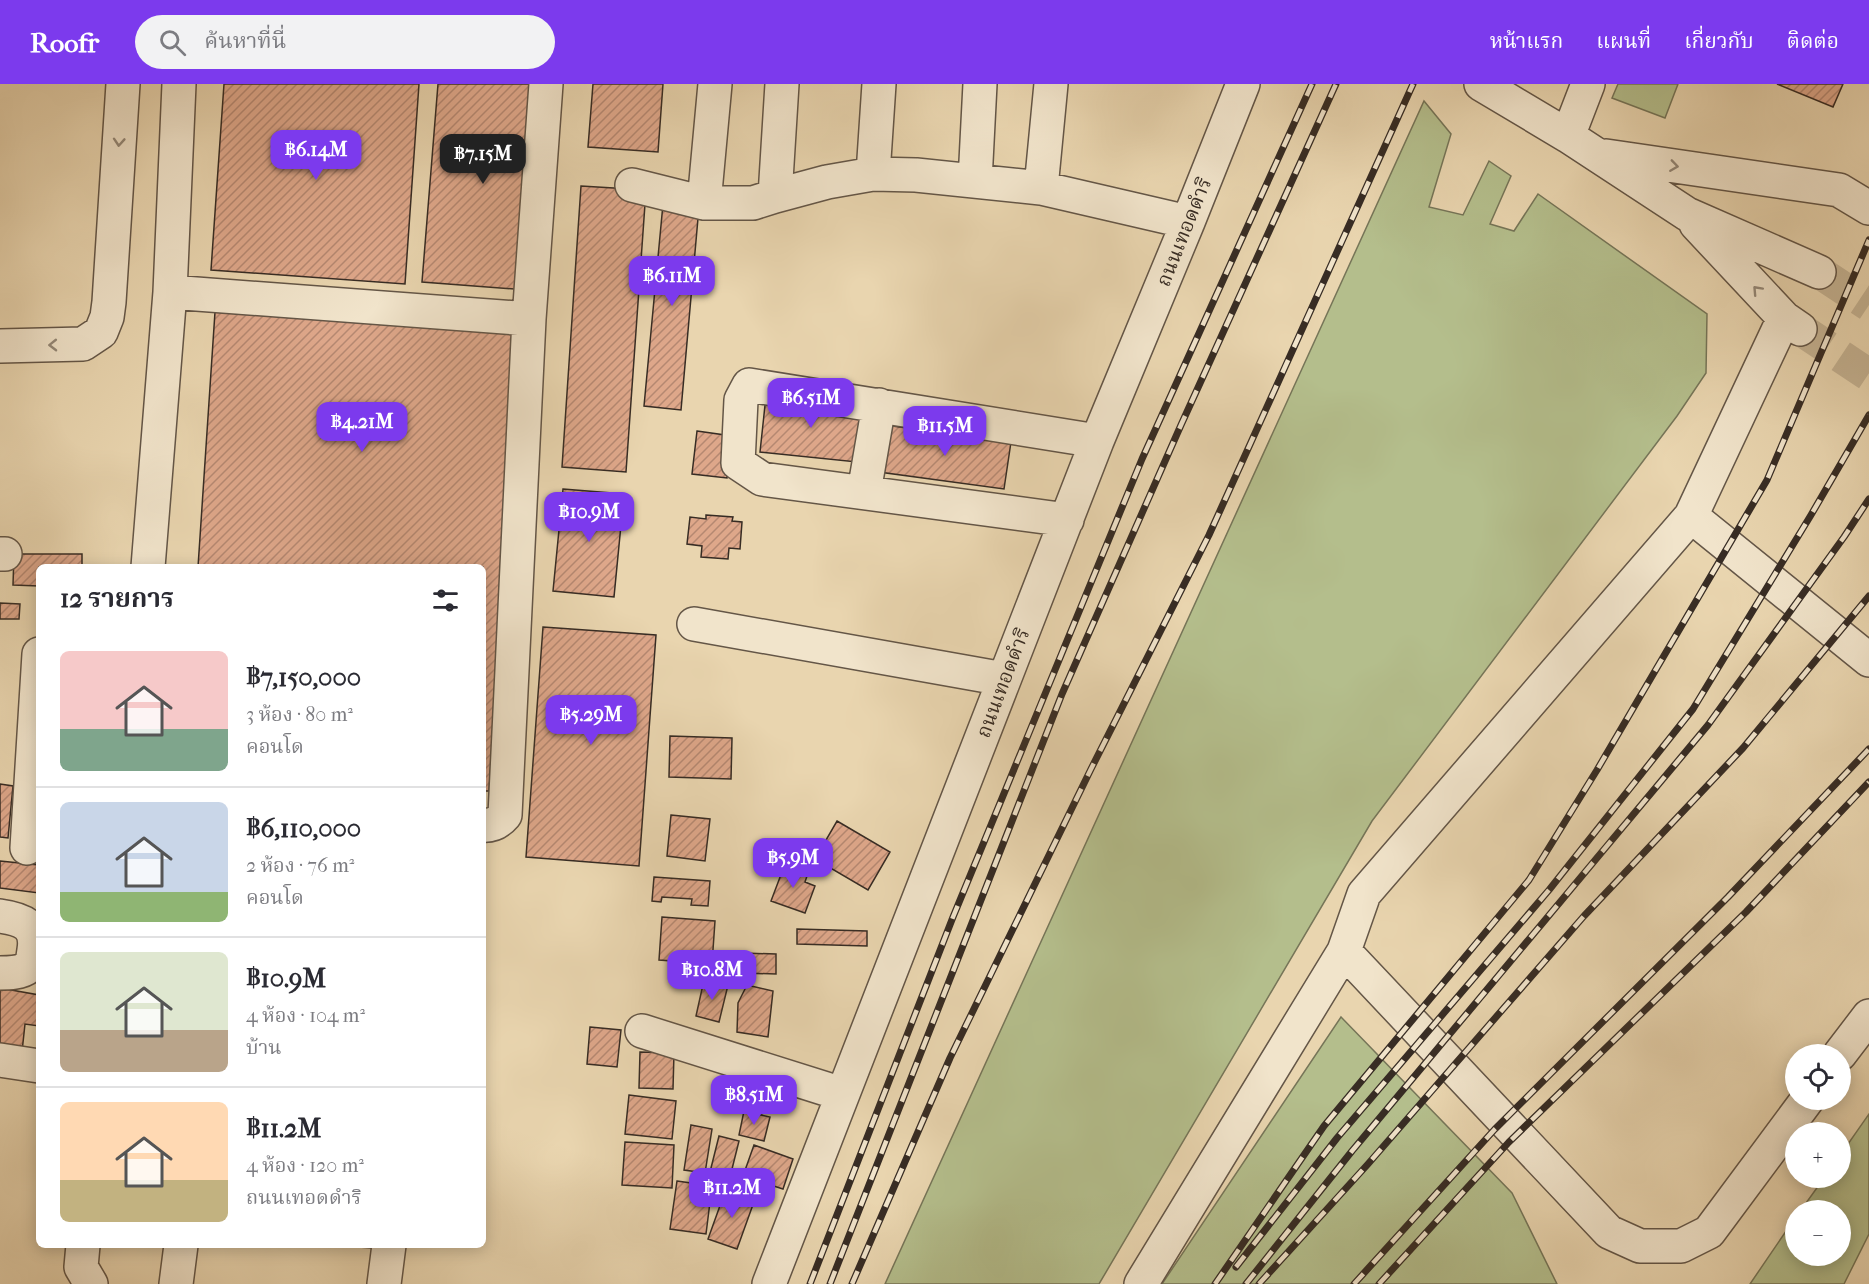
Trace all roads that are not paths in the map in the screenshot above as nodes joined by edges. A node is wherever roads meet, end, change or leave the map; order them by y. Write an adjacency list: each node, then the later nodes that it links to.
1 (123, 84): 27 (street, one-way to 27)
2 (179, 84): 25 (street)
3 (546, 84): 26 (street)
4 (716, 84): 20 (street)
5 (782, 84): 19 (street)
6 (879, 84): 15 (street)
7 (980, 84): 16 (street)
8 (1051, 84): 18 (street)
9 (1243, 84): 23 (street, ถนนเทอดดำริ)
10 (1481, 84): 12 (street)
11 (1588, 84): 13 (street)
12 (1524, 95): 13 (street)
13 (1568, 136): 14 (street)
14 (1595, 155): 21 (street, one-way to 21); 22 (street)
15 (873, 174): 16 (street); 19 (street)
16 (975, 181): 18 (street)
17 (632, 185): 20 (street)
18 (1041, 188): 23 (street)
19 (775, 195): 20 (street)
20 (704, 203)
21 (1869, 208)
22 (1687, 214): 24 (street); 31 (street, one-way to 22)
23 (1188, 222): 29 (street, ถนนเทอดดำริ)
24 (1819, 272)
25 (170, 292): 26 (street); 33 (street)
26 (529, 319): 38 (street)
27 (0, 346)
28 (879, 405): 29 (street); 30 (street); 30 (street)
29 (1097, 441): 32 (street, ถนนเทอดดำริ)
30 (864, 492): 32 (street)
31 (1691, 516): 35 (street); 41 (street)
32 (1067, 520): 36 (street, ถนนเทอดดำริ)
33 (148, 564)
34 (694, 624): 36 (street)
35 (1869, 660)
36 (1004, 679): 48 (street, ถนนเทอดดำริ)
37 (36, 688): 39 (street)
38 (486, 824)
39 (22, 848)
40 (0, 916): 42 (street)
41 (1344, 951): 49 (street); 57 (street)
42 (0, 973)
43 (1869, 1016): 45 (street)
44 (642, 1031): 48 (street)
45 (1848, 1044)
46 (0, 1060): 47 (street)
47 (36, 1066)
48 (842, 1094): 56 (street, ถนนเทอดดำริ)
49 (1800, 1110)
50 (83, 1248): 53 (street)
51 (181, 1248): 54 (street)
52 (389, 1248): 55 (street)
53 (91, 1284)
54 (176, 1284)
55 (384, 1284)
56 (769, 1284)
57 (1141, 1284)

